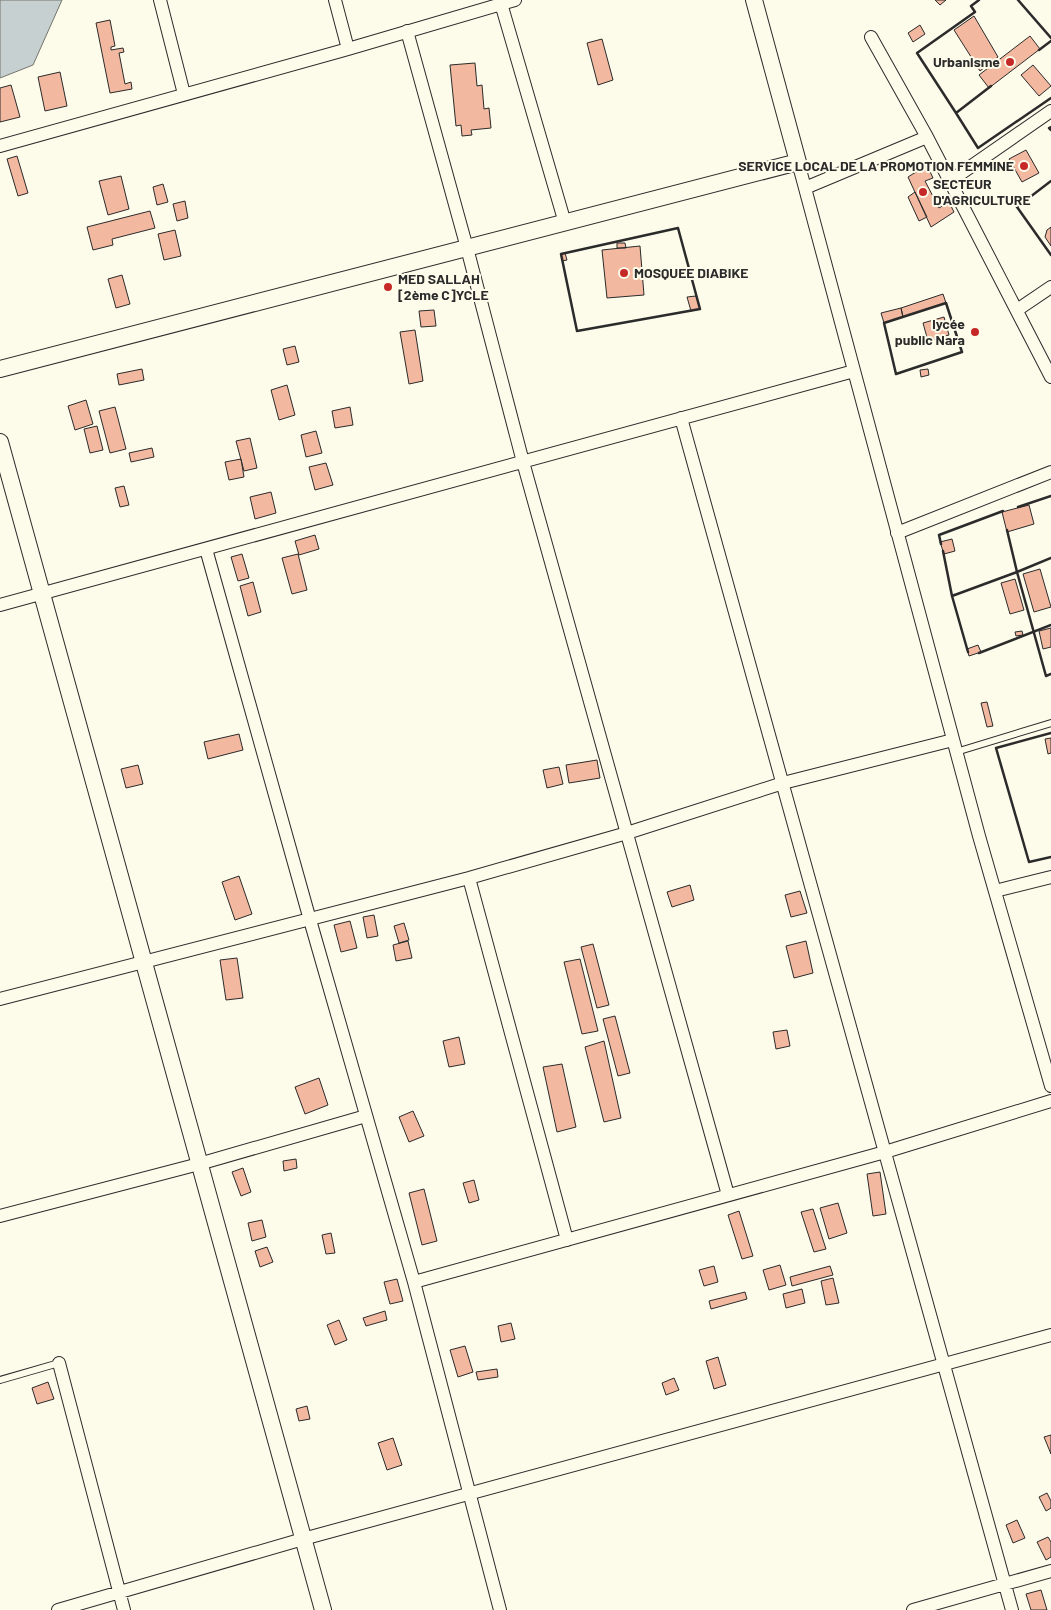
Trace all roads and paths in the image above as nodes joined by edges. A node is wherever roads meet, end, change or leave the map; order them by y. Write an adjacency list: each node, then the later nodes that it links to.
1 (160, 0): 9 (street)
2 (335, 0): 8 (street)
3 (515, 0): 5 (street)
4 (754, 0): 13 (street)
5 (501, 2): 6 (street); 16 (street)
6 (407, 31): 8 (street); 17 (street)
7 (872, 36): 11 (street)
8 (348, 49): 9 (street)
9 (184, 94): 12 (street)
10 (1051, 111): 14 (street)
11 (927, 137): 14 (street); 15 (street)
12 (0, 146)
13 (798, 162): 15 (street); 16 (street)
14 (950, 181): 19 (street)
15 (805, 188): 21 (street)
16 (565, 222): 17 (street)
17 (467, 248): 20 (street); 25 (street)
18 (1051, 287): 19 (street)
19 (1017, 310): 22 (street)
20 (0, 369)
21 (854, 371): 23 (street); 27 (street)
22 (1051, 377)
23 (681, 418): 25 (street); 33 (street)
24 (0, 442): 29 (street)
25 (523, 462): 28 (street); 34 (street)
26 (1051, 472): 27 (street)
27 (897, 533): 32 (street)
28 (206, 549): 29 (street); 38 (street)
29 (42, 594): 30 (street); 39 (street)
30 (0, 605)
31 (1051, 723): 32 (lane)
32 (955, 746): 33 (street); 37 (street)
33 (783, 783): 34 (street); 44 (street)
34 (626, 833): 36 (street); 46 (street)
35 (1051, 877): 37 (street)
36 (469, 878): 38 (street); 48 (street)
37 (995, 891): 41 (street)
38 (310, 920): 39 (street); 43 (street)
39 (144, 962): 40 (street); 45 (street)
40 (0, 999)
41 (1051, 1086)
42 (1051, 1101): 44 (street)
43 (366, 1116): 45 (street); 49 (street)
44 (885, 1152): 46 (street); 52 (street)
45 (200, 1164): 47 (street); 55 (street)
46 (728, 1195): 48 (street)
47 (0, 1216)
48 (567, 1240): 49 (street)
49 (414, 1282): 54 (street)
50 (1051, 1335): 52 (street)
51 (59, 1363): 53 (lane); 58 (street)
52 (944, 1364): 54 (street); 57 (street)
53 (0, 1380)
54 (468, 1494): 55 (street); 62 (street)
55 (303, 1539): 58 (street); 61 (street)
56 (1051, 1572): 57 (street)
57 (1004, 1585): 63 (street); 64 (street)
58 (119, 1592): 59 (street); 60 (street)
59 (58, 1610)
60 (124, 1610)
61 (323, 1610)
62 (500, 1610)
63 (913, 1610)
64 (1012, 1610)

